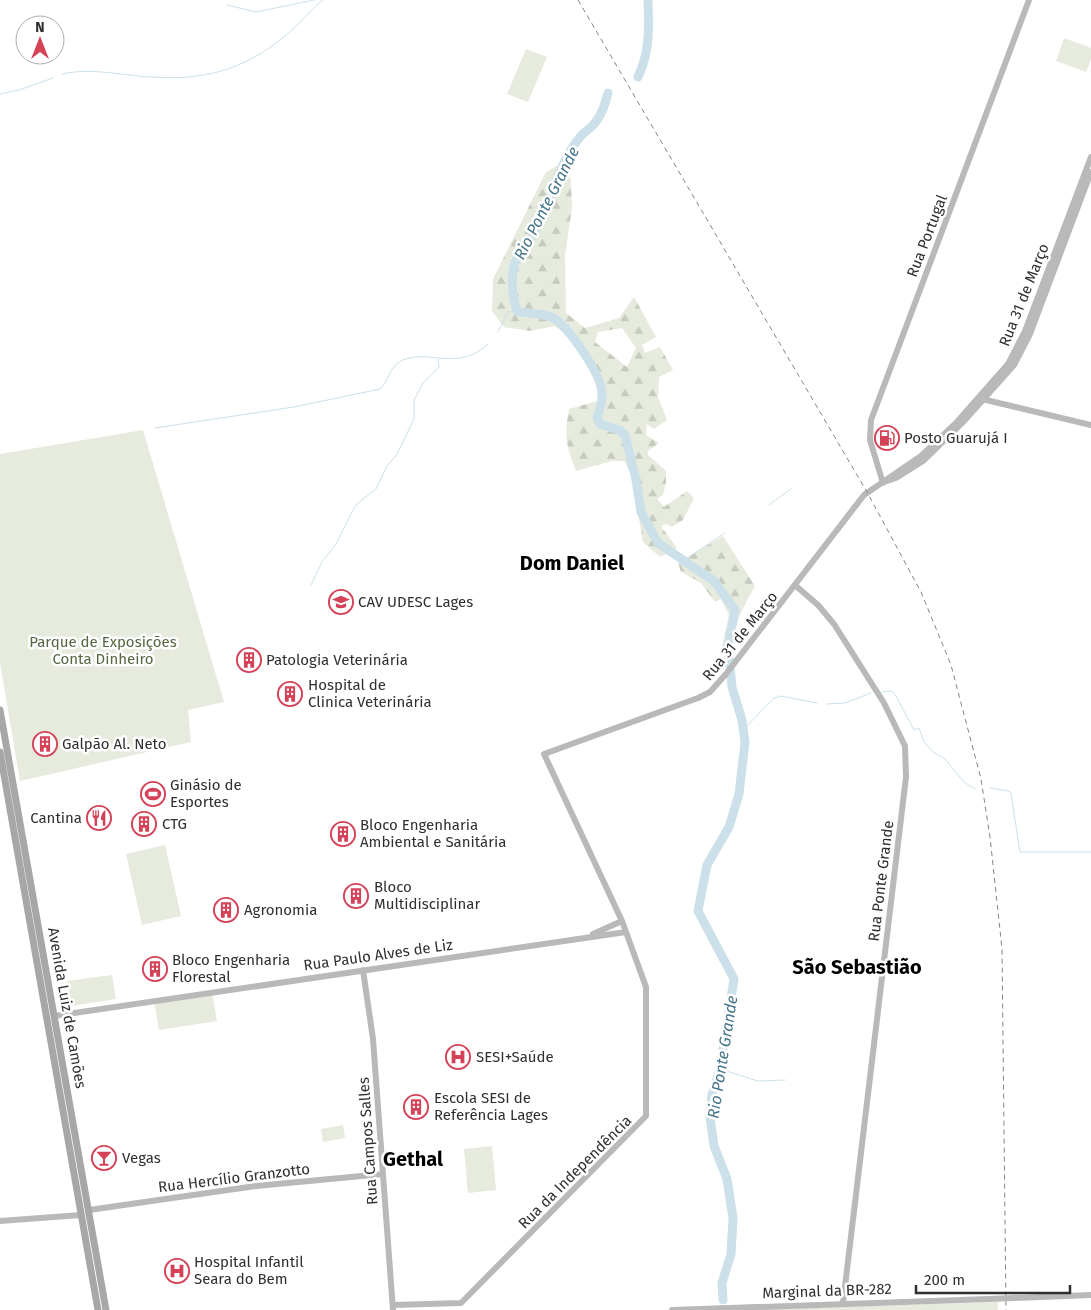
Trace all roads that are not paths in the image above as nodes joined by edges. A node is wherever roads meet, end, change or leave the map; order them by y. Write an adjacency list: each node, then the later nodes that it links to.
1 (1029, 0): 6 (street, Rua Portugal)
2 (1091, 157): 4 (street, Rua 31 de Março)
3 (1091, 172): 4 (street, Rua 31 de Março)
4 (981, 399): 5 (street); 6 (street, Rua 31 de Março)
5 (1091, 425)
6 (882, 483): 7 (street, Rua 31 de Março)
7 (796, 586): 10 (street, Rua 31 de Março); 28 (street, Rua Ponte Grande)
8 (0, 710): 11 (main road, Avenida Luiz de Camões)
9 (0, 752): 11 (main road, Avenida Luiz de Camões)
10 (544, 754): 14 (street, Rua da Independência)
11 (7, 771): 12 (main road, Avenida Luiz de Camões); 13 (main road, Avenida Luiz de Camões)
12 (9, 802): 13 (main road); 19 (main road, Avenida Luiz de Camões)
13 (17, 807): 18 (main road, Avenida Luiz de Camões)
14 (622, 921): 15 (street, Rua da Independência); 16 (street, Rua Paulo Alves de Liz)
15 (626, 932): 16 (street, Rua Paulo Alves de Liz); 29 (street, Rua da Independência)
16 (587, 937): 17 (street, Rua Paulo Alves de Liz)
17 (363, 970): 18 (street, Rua Paulo Alves de Liz); 21 (street, Rua Campos Salles)
18 (54, 1016): 19 (main road); 20 (main road, Avenida Luiz de Camões)
19 (53, 1051): 23 (main road, Avenida Luiz de Camões)
20 (82, 1171): 22 (main road, Avenida Luiz de Camões); 23 (main road)
21 (383, 1174): 22 (street, Rua Hercílio Granzotto); 29 (street, Rua Campos Salles)
22 (88, 1210): 26 (main road, Avenida Luiz de Camões)
23 (81, 1214): 24 (street); 25 (main road, Avenida Luiz de Camões)
24 (0, 1221)
25 (83, 1224): 26 (main road); 32 (main road, Avenida Luiz de Camões)
26 (94, 1242): 33 (main road, Avenida Luiz de Camões)
27 (1091, 1295): 28 (street, Marginal da BR-282, bridge)
28 (843, 1303): 30 (street, Marginal da BR-282)
29 (393, 1308)
30 (734, 1308): 31 (street, Marginal da BR-282)
31 (706, 1309): 34 (street, Marginal da BR-282)
32 (98, 1310)
33 (106, 1310)
34 (672, 1310)

